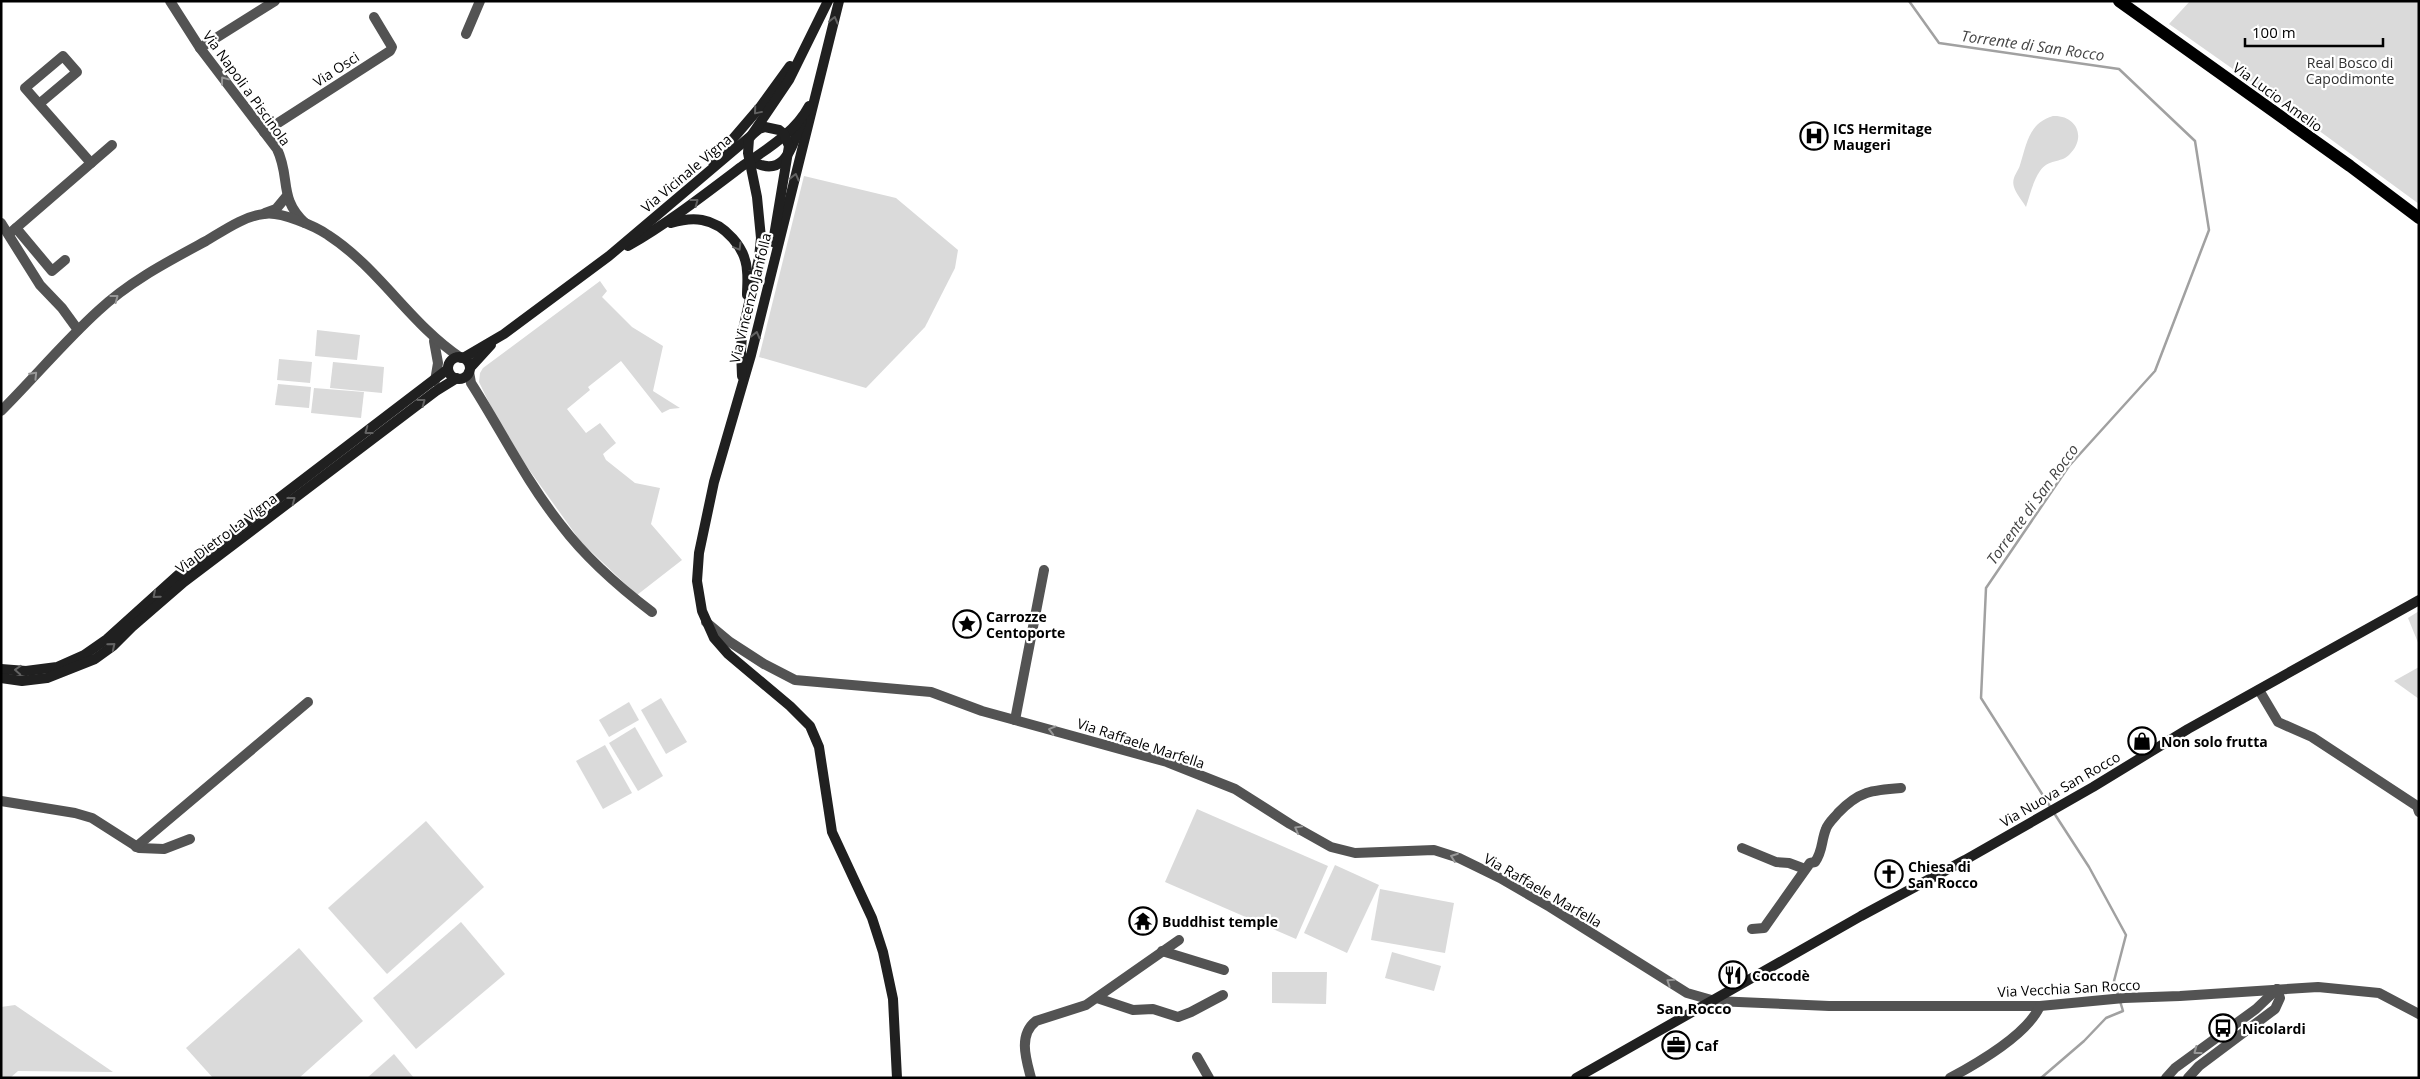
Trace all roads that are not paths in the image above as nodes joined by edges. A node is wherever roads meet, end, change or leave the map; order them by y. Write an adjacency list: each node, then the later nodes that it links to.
1 (170, 1): 10 (street, Via Napoli a Piscinola)
2 (480, 1): 9 (street)
3 (828, 1): 8 (main road, Via Vincenzo Janfolla)
4 (839, 1): 11 (main road, Via Vincenzo Janfolla, one-way to 4)
5 (2119, 1): 24 (main road, Via Lucio Amelio)
6 (271, 2): 10 (street)
7 (374, 17): 14 (street, Via Osci)
8 (815, 28): 15 (main road, Via Vincenzo Janfolla); 21 (main road, one-way to 21)
9 (466, 34)
10 (200, 48): 14 (street, Via Napoli a Piscinola, one-way to 10)
11 (816, 94): 13 (main road, Via Vicinale Vigna); 31 (main road, Via Vincenzo Janfolla, one-way to 11)
12 (38, 104): 12 (street); 20 (street)
13 (804, 115): 16 (main road, Via Vicinale Vigna); 18 (main road)
14 (264, 132): 22 (street, Via Napoli a Piscinola)
15 (753, 133): 16 (main road); 19 (main road, Via Vincenzo Janfolla); 21 (main road, Via Vicinale Vigna)
16 (784, 134): 18 (main road); 19 (main road, Via Vicinale Vigna)
17 (112, 145): 20 (street)
18 (789, 153): 19 (main road); 31 (main road)
19 (750, 160): 27 (main road, Via Vicinale Vigna, one-way to 19); 32 (main road, Via Vincenzo Janfolla)
20 (91, 164): 28 (street)
21 (694, 183): 29 (main road, Via Vicinale Vigna)
22 (286, 196): 23 (street); 26 (street, Via Napoli a Piscinola)
23 (265, 213): 26 (street); 33 (street, one-way to 23)
24 (2419, 218)
25 (1, 223): 28 (street)
26 (306, 223): 35 (street)
27 (665, 224): 29 (main road, Via Vicinale Vigna); 32 (main road, Via Vicinale Vigna, one-way to 32)
28 (12, 231): 30 (street); 33 (street)
29 (609, 256): 34 (main road, Via Vicinale Vigna)
30 (65, 260)
31 (770, 280): 40 (main road, Via Vincenzo Janfolla, one-way to 31)
32 (746, 318): 40 (main road, Via Vincenzo Janfolla)
33 (78, 330): 41 (street, one-way to 33)
34 (504, 334): 36 (main road, Via Vicinale Vigna); 38 (main road, Via Vicinale Vigna)
35 (432, 338): 36 (street); 37 (street); 39 (street)
36 (462, 358): 37 (main road); 38 (main road)
37 (449, 368): 38 (main road); 39 (main road, Via Dietro La Vigna)
38 (466, 376): 44 (street); 47 (main road, Via Dietro La Vigna, one-way to 38)
39 (435, 381): 46 (main road, Via Dietro La Vigna, one-way to 46)
40 (742, 382): 45 (main road)
41 (1, 412)
42 (1044, 570): 50 (street)
43 (2419, 600): 48 (main road, Via Nuova San Rocco)
44 (652, 612)
45 (706, 621): 50 (street, Via Raffaele Marfella); 69 (main road)
46 (1, 669)
47 (1, 678)
48 (2259, 690): 53 (street); 65 (main road, Via Nuova San Rocco)
49 (308, 702): 55 (street)
50 (1015, 720): 65 (street, Via Raffaele Marfella, one-way to 50)
51 (1901, 788): 57 (street)
52 (1, 801): 55 (street)
53 (2419, 812)
54 (190, 838): 55 (street)
55 (136, 847)
56 (1742, 848): 57 (street)
57 (1805, 870): 58 (street)
58 (1752, 929)
59 (1179, 940): 60 (street)
60 (1162, 951): 61 (street); 64 (street)
61 (1224, 970)
62 (2277, 989): 66 (street, Via Vecchia San Rocco); 67 (street, Via Vecchia San Rocco); 74 (street, one-way to 74); 75 (street)
63 (1223, 995): 64 (street)
64 (1097, 998): 70 (street)
65 (1715, 1001): 66 (street, Via Vecchia San Rocco); 72 (main road, Via Nuova San Rocco)
66 (2040, 1006): 73 (street)
67 (2419, 1014)
68 (1198, 1057): 71 (street)
69 (898, 1078)
70 (1031, 1078)
71 (1209, 1078)
72 (1576, 1078)
73 (1950, 1078)
74 (2166, 1078)
75 (2188, 1078)

